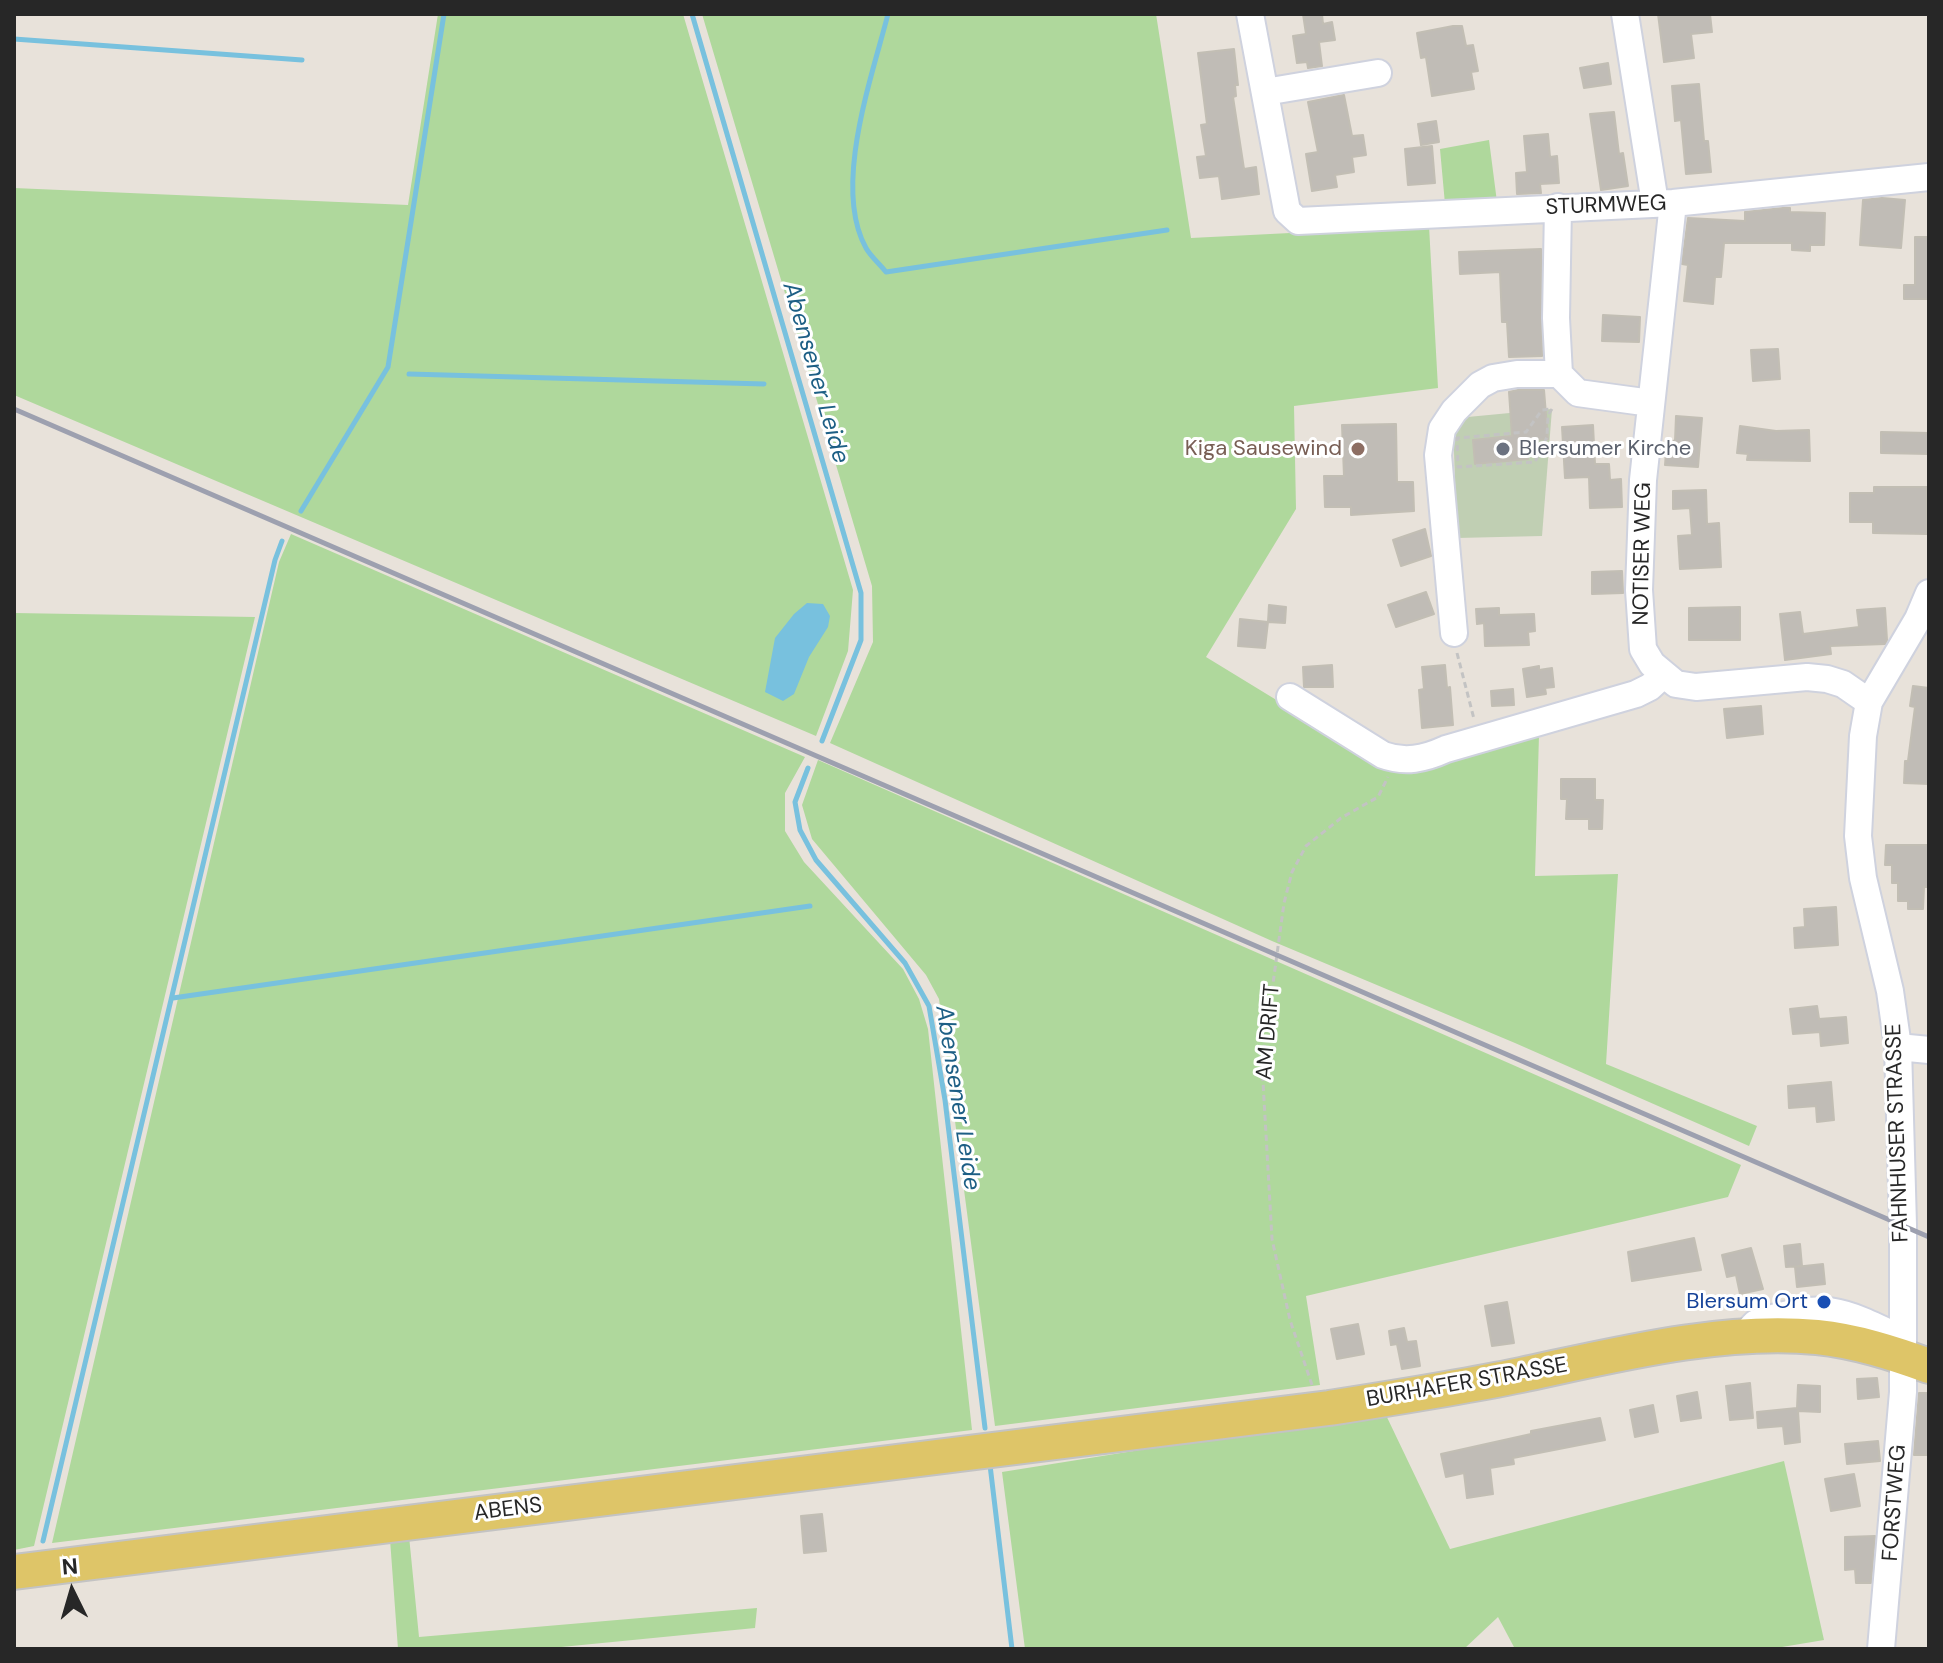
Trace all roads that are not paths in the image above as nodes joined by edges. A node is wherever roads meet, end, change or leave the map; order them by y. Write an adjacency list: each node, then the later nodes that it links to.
1 (1250, 14): 4 (street)
2 (1625, 14): 6 (street, NOTISER WEG)
3 (1378, 73): 4 (street)
4 (1265, 92): 7 (street, STURMWEG)
5 (1929, 177): 6 (street, STURMWEG)
6 (1664, 203): 7 (street, STURMWEG); 9 (street, NOTISER WEG)
7 (1558, 207): 8 (street)
8 (1559, 374): 9 (street); 11 (street)
9 (1651, 403): 12 (street, NOTISER WEG)
10 (1929, 593): 14 (street, FAHNHUSER STRASSE)
11 (1454, 633)
12 (1663, 675): 13 (street); 14 (street)
13 (1290, 697)
14 (1869, 702): 15 (street, FAHNHUSER STRASSE)
15 (1898, 1047): 16 (street); 17 (street, FAHNHUSER STRASSE)
16 (1929, 1050)
17 (1911, 1354): 18 (main road, BURHAFER STRASSE); 20 (street, FORSTWEG)
18 (1002, 1449): 19 (main road, ABENS)
19 (14, 1572)
20 (1881, 1649)

